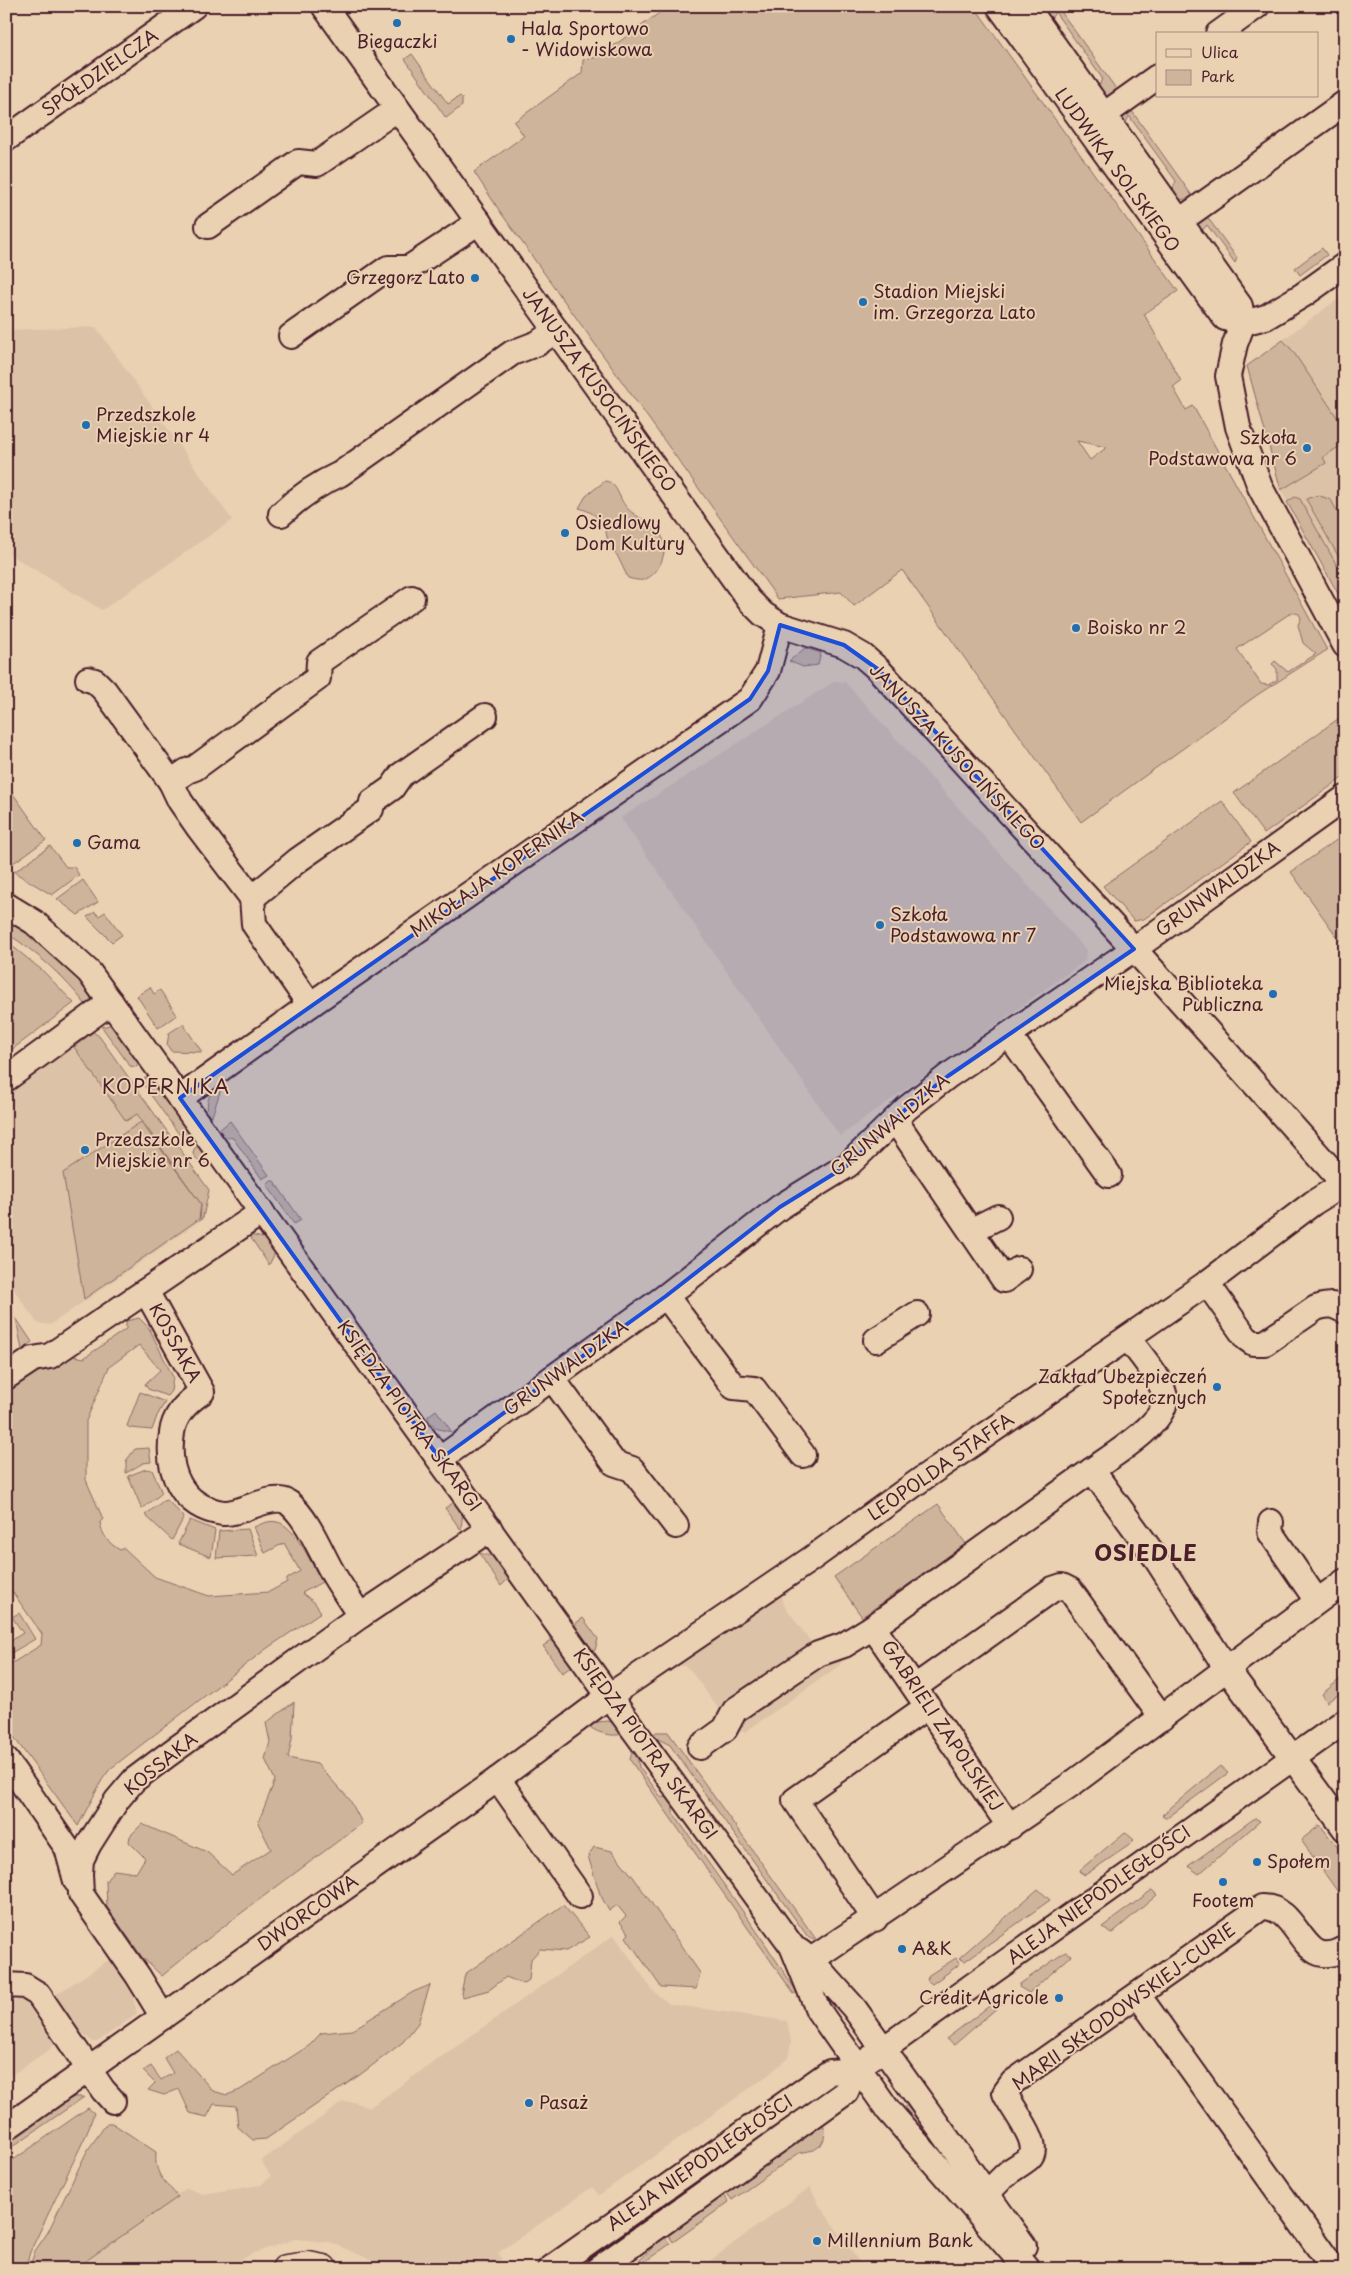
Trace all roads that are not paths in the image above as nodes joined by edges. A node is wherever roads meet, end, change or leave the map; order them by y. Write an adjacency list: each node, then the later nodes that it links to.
1 (194, 6): 10 (street, SPÓŁDZIELCZA)
2 (324, 6): 8 (street, JANUSZA KUSOCIŃSKIEGO)
3 (1256, 6): 5 (street)
4 (1017, 9): 9 (street, LUDWIKA SOLSKIEGO)
5 (1221, 32)
6 (1156, 78): 9 (street)
7 (1345, 103): 13 (street)
8 (397, 109): 11 (street, JANUSZA KUSOCIŃSKIEGO); 12 (street)
9 (1095, 121): 13 (street, LUDWIKA SOLSKIEGO)
10 (6, 139)
11 (479, 222): 16 (street, JANUSZA KUSOCIŃSKIEGO); 17 (street)
12 (208, 226)
13 (1172, 227): 15 (street, LUDWIKA SOLSKIEGO)
14 (1345, 265): 15 (street)
15 (1243, 323): 21 (street)
16 (556, 330): 18 (street); 20 (street, JANUSZA KUSOCIŃSKIEGO)
17 (291, 336)
18 (281, 514)
19 (412, 598): 24 (street)
20 (780, 625): 28 (street, JANUSZA KUSOCIŃSKIEGO); 30 (street, MIKOŁAJA KOPERNIKA)
21 (1345, 645)
22 (88, 679): 24 (street)
23 (485, 716): 26 (street)
24 (171, 782): 26 (street)
25 (1345, 798): 28 (street, GRUNWALDZKA)
26 (252, 898): 30 (street)
27 (6, 905): 29 (street, KSIĘDZA PIOTRA SKARGI)
28 (1134, 949): 31 (street, GRUNWALDZKA); 36 (street, JANUSZA KUSOCIŃSKIEGO)
29 (111, 1002): 32 (street); 33 (street, KSIĘDZA PIOTRA SKARGI)
30 (310, 1005): 33 (street, MIKOŁAJA KOPERNIKA)
31 (1009, 1035): 34 (street, GRUNWALDZKA); 35 (street)
32 (6, 1079)
33 (180, 1098): 37 (street, KSIĘDZA PIOTRA SKARGI)
34 (895, 1120): 39 (street); 43 (street, GRUNWALDZKA)
35 (1109, 1175)
36 (1344, 1184): 41 (street, LEOPOLDA STAFFA)
37 (262, 1212): 42 (street, KOSSAKA); 51 (street, KSIĘDZA PIOTRA SKARGI)
38 (998, 1217): 39 (street)
39 (972, 1230): 40 (street)
40 (1019, 1269)
41 (1206, 1283): 44 (street); 46 (street, LEOPOLDA STAFFA)
42 (146, 1291): 48 (street, KOSSAKA); 58 (street, KOSSAKA)
43 (666, 1296): 49 (street, GRUNWALDZKA); 50 (street)
44 (1345, 1311)
45 (917, 1314): 47 (street)
46 (1128, 1338): 52 (street); 62 (street, LEOPOLDA STAFFA)
47 (876, 1340)
48 (6, 1377)
49 (552, 1378): 51 (street, GRUNWALDZKA); 54 (street)
50 (803, 1455)
51 (440, 1459): 55 (street, KSIĘDZA PIOTRA SKARGI)
52 (1092, 1470): 59 (street); 60 (street)
53 (1271, 1522): 57 (street)
54 (676, 1526)
55 (490, 1529): 58 (street, KOSSAKA); 62 (street, KSIĘDZA PIOTRA SKARGI)
56 (1345, 1581): 57 (street)
57 (1317, 1601): 60 (street)
58 (360, 1616): 72 (street, KOSSAKA)
59 (873, 1626): 61 (street, GABRIELI ZAPOLSKIEJ); 66 (street)
60 (1227, 1668): 64 (street); 67 (street)
61 (915, 1687): 63 (street, GABRIELI ZAPOLSKIEJ); 64 (street)
62 (609, 1696): 69 (street, DWORCOWA); 75 (street, KSIĘDZA PIOTRA SKARGI)
63 (928, 1706): 70 (street, GABRIELI ZAPOLSKIEJ); 74 (street)
64 (1162, 1718): 70 (street)
65 (1345, 1721): 67 (street, ALEJA NIEPODLEGŁOŚCI)
66 (700, 1747)
67 (1294, 1758): 71 (street); 81 (street, ALEJA NIEPODLEGŁOŚCI)
68 (6, 1760): 72 (street)
69 (498, 1779): 73 (street); 80 (street, DWORCOWA)
70 (1010, 1826): 74 (street)
71 (1345, 1829)
72 (82, 1894): 80 (street)
73 (580, 1896)
74 (875, 1919): 77 (street)
75 (792, 1946): 77 (street, KSIĘDZA PIOTRA SKARGI); 82 (street, KSIĘDZA PIOTRA SKARGI)
76 (1345, 1948): 79 (street, MARII SKŁODOWSKIEJ-CURIE)
77 (811, 1960): 81 (street, KSIĘDZA PIOTRA SKARGI)
78 (6, 1985): 83 (street)
79 (1138, 1995): 86 (street, MARII SKŁODOWSKIEJ-CURIE); 93 (street)
80 (163, 2017): 83 (street, DWORCOWA)
81 (884, 2049): 82 (street, ALEJA NIEPODLEGŁOŚCI); 86 (street, KSIĘDZA PIOTRA SKARGI)
82 (856, 2069): 89 (street, ALEJA NIEPODLEGŁOŚCI); 90 (street, ALEJA NIEPODLEGŁOŚCI); 91 (street, KSIĘDZA PIOTRA SKARGI)
83 (89, 2070): 84 (street); 85 (street, DWORCOWA)
84 (113, 2101)
85 (6, 2128)
86 (988, 2193): 92 (street, KSIĘDZA PIOTRA SKARGI)
87 (286, 2269): 88 (main road)
88 (323, 2269)
89 (550, 2269)
90 (598, 2269)
91 (1027, 2269)
92 (1040, 2269)
93 (1334, 2269)

